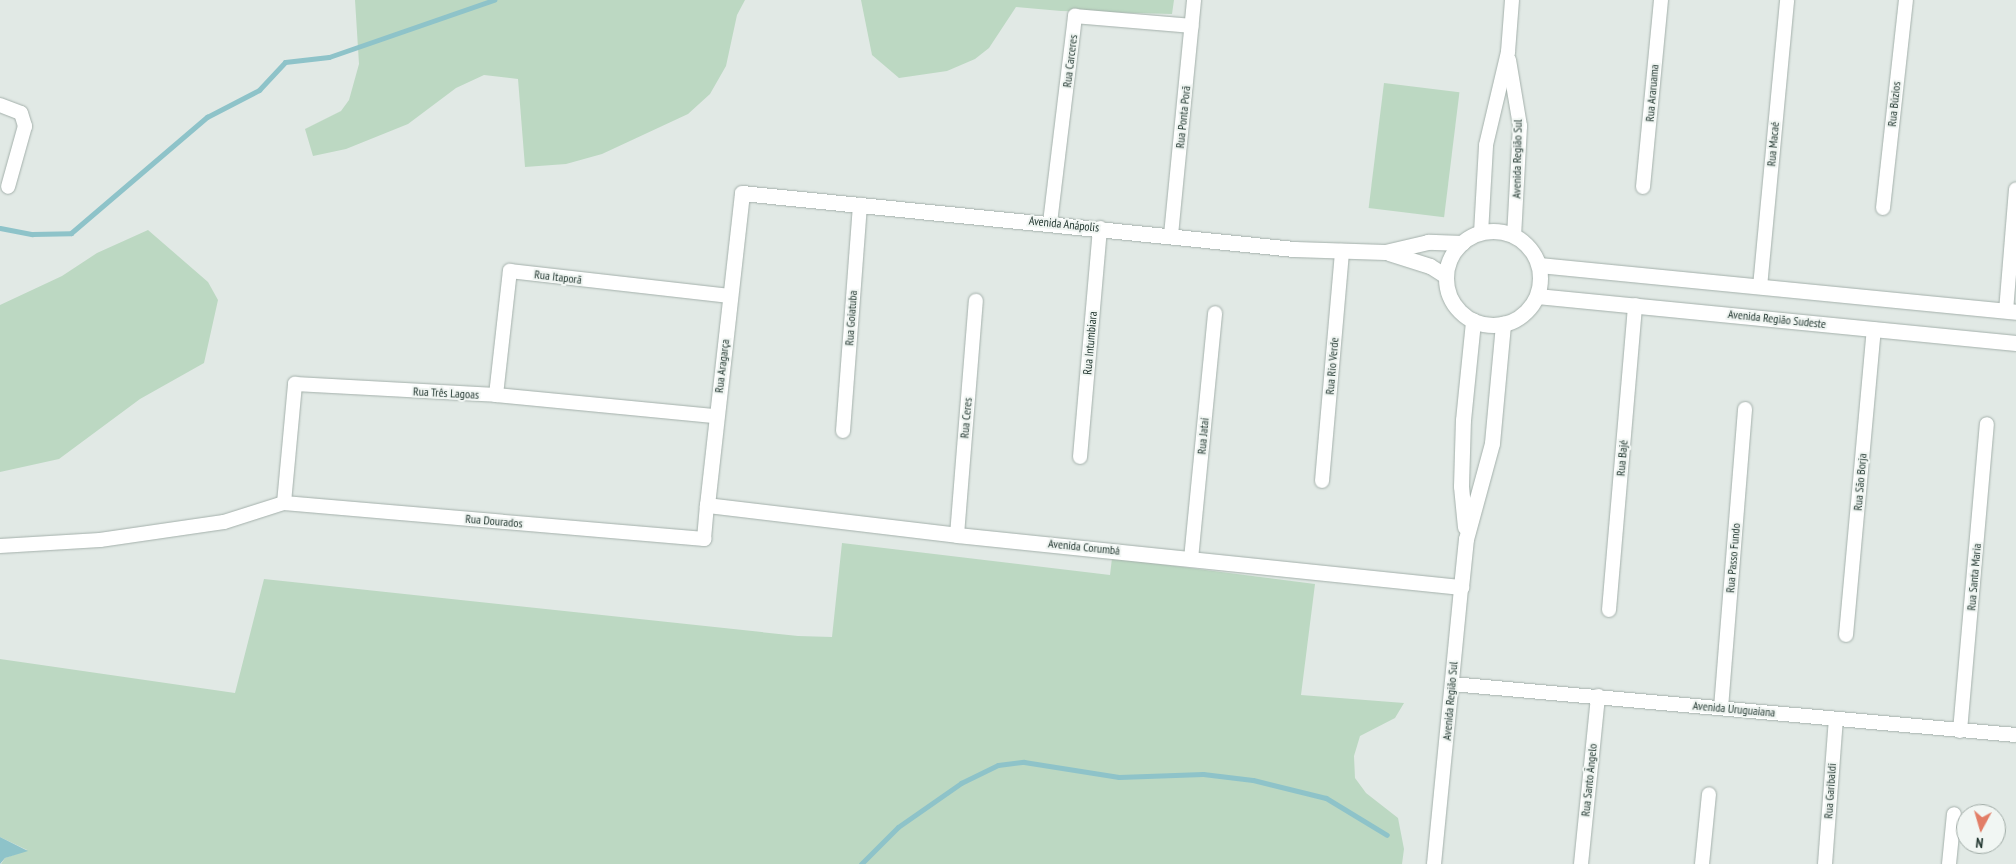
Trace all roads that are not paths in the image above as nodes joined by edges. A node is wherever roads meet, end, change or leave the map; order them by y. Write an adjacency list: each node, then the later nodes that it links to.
1 (1194, 0): 6 (street, Rua Ponta Porã)
2 (1512, 0): 7 (street, Avenida Região Sul)
3 (1661, 0): 10 (street, Rua Araruama)
4 (1787, 0): 25 (street, Rua Macaé)
5 (1906, 0): 14 (street, Rua Búzios)
6 (1192, 26): 15 (street, Rua Carceres); 18 (street, Rua Ponta Porã)
7 (1508, 52): 17 (street, Avenida Região Sul); 19 (street, Avenida Região Sul)
8 (0, 105): 9 (street)
9 (8, 187)
10 (1643, 187)
11 (2016, 189): 30 (street)
12 (742, 193): 13 (street, Avenida Anápolis); 26 (street, Rua Aragarça)
13 (860, 204): 15 (street, Avenida Anápolis); 40 (street, Rua Goiatuba)
14 (1883, 208)
15 (1050, 223): 16 (street, Avenida Anápolis)
16 (1100, 228): 18 (street, Avenida Anápolis); 41 (street, Rua Intumbiara)
17 (1482, 233): 19 (street); 20 (street)
18 (1171, 235): 21 (street, Avenida Anápolis)
19 (1514, 236): 23 (street)
20 (1462, 243): 22 (street, Avenida Anápolis); 24 (street)
21 (1342, 252): 22 (street, Avenida Anápolis); 42 (street, Rua Rio Verde)
22 (1386, 252): 24 (street, Avenida Anápolis)
23 (1539, 265): 25 (street); 27 (street)
24 (1446, 276): 32 (street)
25 (1760, 287): 30 (street)
26 (730, 296): 36 (street, Rua Itaporã); 38 (street, Rua Aragarça)
27 (1537, 296): 29 (street, Avenida Região Sudeste); 33 (street)
28 (976, 302): 45 (street, Rua Ceres)
29 (1635, 305): 34 (street, Avenida Região Sudeste); 51 (street, Rua Bajé)
30 (2011, 312)
31 (1215, 313): 49 (street, Rua Jataí)
32 (1473, 321): 33 (street); 47 (street, Avenida Região Sul)
33 (1503, 324): 47 (street, Avenida Região Sul)
34 (1874, 329): 35 (street, Avenida Região Sudeste); 52 (street, Rua São Borja)
35 (2016, 343)
36 (496, 395): 38 (street, Rua Três Lagoas); 43 (street, Rua Três Lagoas)
37 (1745, 408): 55 (street, Rua Passo Fundo)
38 (716, 416): 44 (street, Rua Aragarça)
39 (1987, 424): 57 (street, Rua Santa Maria)
40 (843, 431)
41 (1080, 457)
42 (1322, 481)
43 (284, 503): 46 (street, Rua Dourados); 48 (street)
44 (707, 505): 45 (street, Avenida Corumbá); 46 (street, Rua Aragarça)
45 (957, 535): 49 (street, Avenida Corumbá)
46 (704, 539)
47 (1466, 539): 50 (street, Avenida Região Sul)
48 (0, 546)
49 (1191, 559): 50 (street, Avenida Corumbá)
50 (1461, 587): 53 (street, Avenida Região Sul)
51 (1609, 610)
52 (1846, 635)
53 (1452, 684): 54 (street, Avenida Uruguaiana); 61 (street, Avenida Região Sul)
54 (1598, 696): 55 (street, Avenida Uruguaiana); 62 (street, Rua Santo Ângelo)
55 (1721, 708): 56 (street, Avenida Uruguaiana)
56 (1836, 719): 57 (street, Avenida Uruguaiana); 64 (street, Rua Garibaldi)
57 (1960, 731): 58 (street, Avenida Uruguaiana)
58 (2016, 735)
59 (1709, 794): 63 (street)
60 (1954, 814): 65 (street)
61 (1434, 864)
62 (1581, 864)
63 (1702, 864)
64 (1825, 864)
65 (1950, 864)

